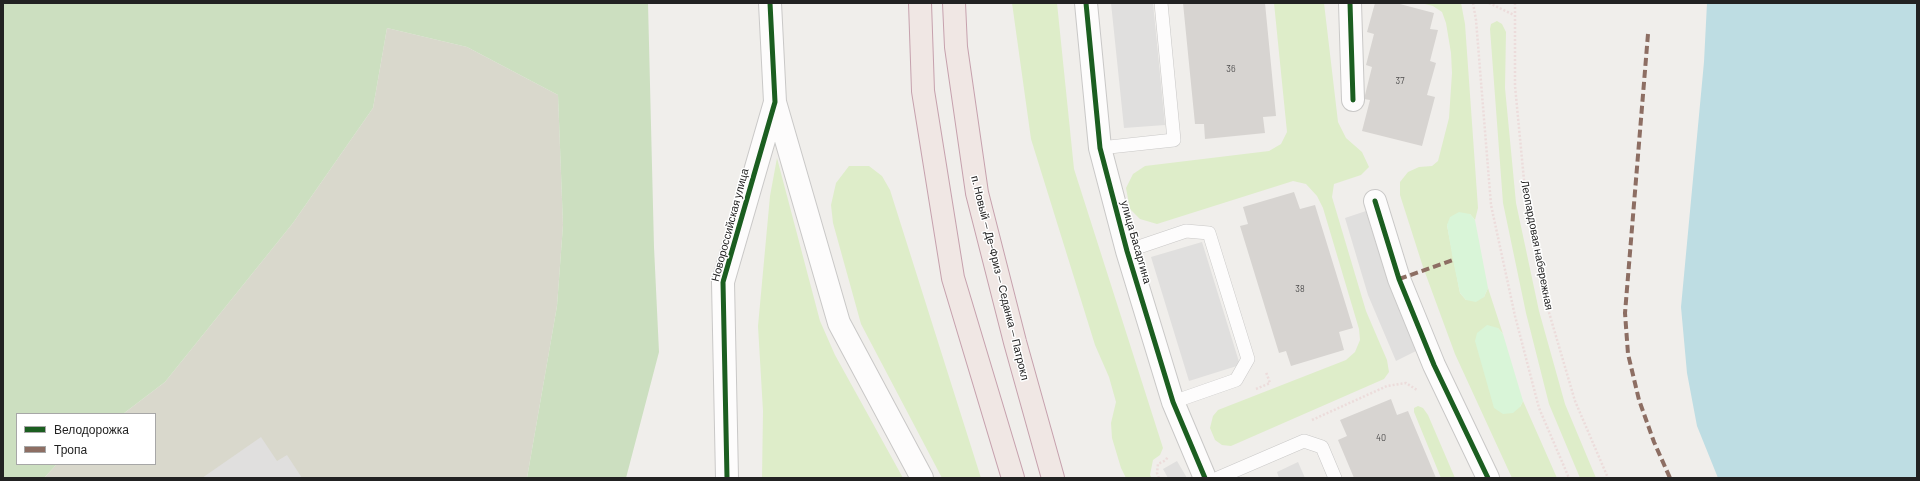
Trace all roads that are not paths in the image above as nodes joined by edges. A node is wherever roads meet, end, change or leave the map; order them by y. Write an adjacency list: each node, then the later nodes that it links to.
1 (770, 3): 8 (street, Новороссийская улица)
2 (920, 3): 15 (highway)
3 (954, 3): 16 (highway, п. Новый — Де-Фриз — Седанка — Патрокл)
4 (1086, 3): 9 (street, улица Басаргина)
5 (1161, 3): 9 (lane)
6 (1350, 3): 7 (street)
7 (1353, 100)
8 (775, 102): 13 (street, Новороссийская улица); 14 (street)
9 (1100, 148): 11 (street, улица Басаргина)
10 (1374, 201): 20 (street)
11 (1127, 251): 12 (street, улица Басаргина); 12 (lane)
12 (1173, 402): 17 (street, улица Басаргина)
13 (727, 478)
14 (922, 478)
15 (1013, 478)
16 (1053, 478)
17 (1205, 478)
18 (1218, 478): 19 (lane)
19 (1335, 478)
20 (1488, 478)

